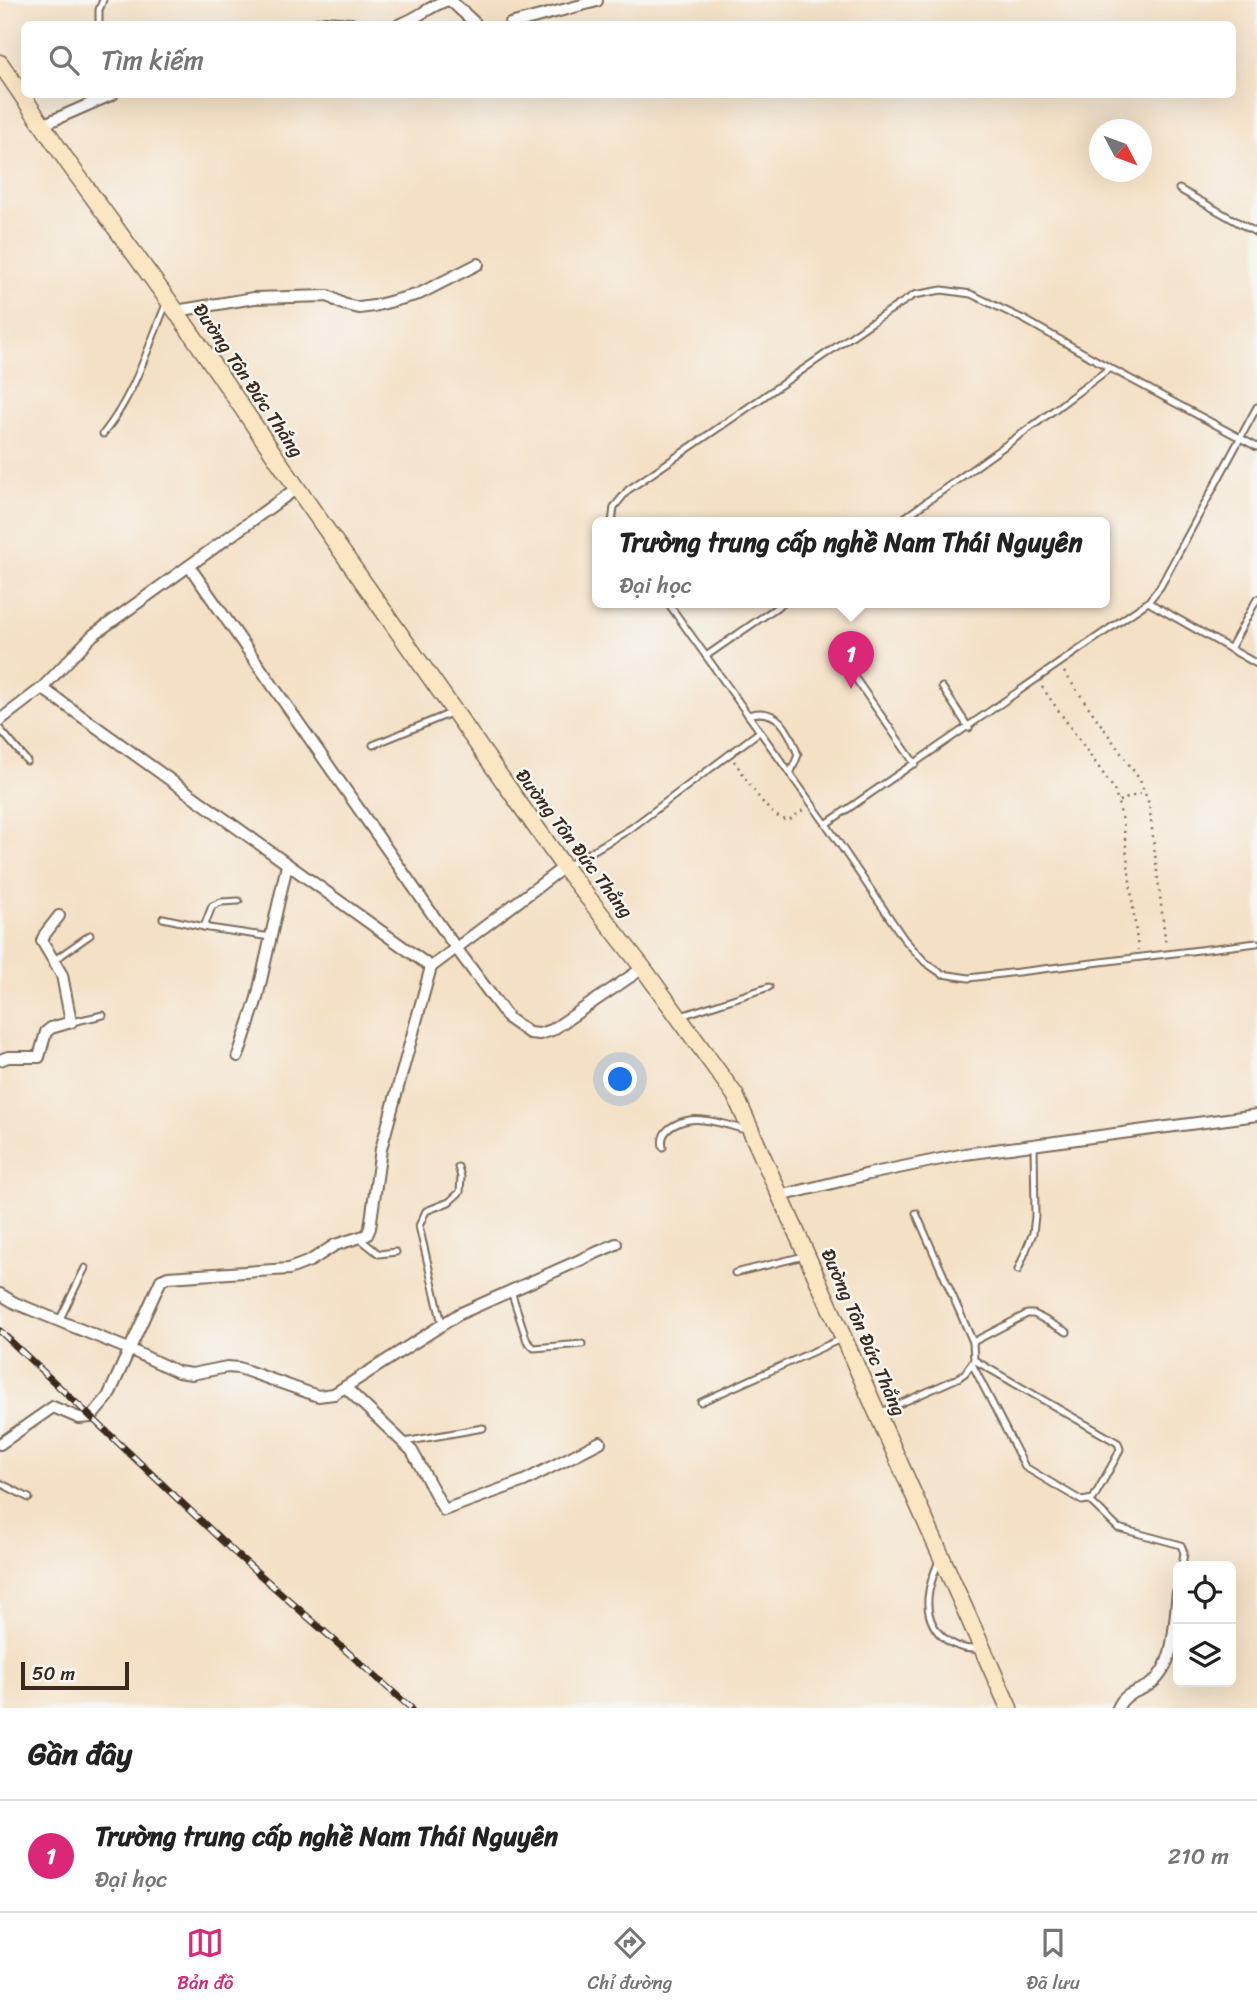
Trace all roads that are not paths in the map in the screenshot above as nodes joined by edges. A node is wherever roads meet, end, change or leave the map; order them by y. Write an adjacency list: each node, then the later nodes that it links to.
1 (103, 0): 4 (lane)
2 (449, 0): 5 (street); 6 (street)
3 (597, 1): 7 (street)
4 (99, 21)
5 (409, 21)
6 (473, 21)
7 (521, 21)
8 (0, 63): 9 (main road, Đường Tôn Đức Thắng)
9 (21, 93)
10 (24, 98): 12 (main road, Đường Tôn Đức Thắng)
11 (104, 98): 12 (street)
12 (43, 125): 16 (main road, Đường Tôn Đức Thắng)
13 (1179, 189): 14 (lane)
14 (1257, 233)
15 (478, 264): 16 (street)
16 (172, 305): 19 (lane); 22 (main road, Đường Tôn Đức Thắng)
17 (1110, 368): 20 (lane); 23 (lane); 24 (lane)
18 (1257, 407): 20 (lane)
19 (103, 434)
20 (1240, 438): 21 (lane); 27 (lane)
21 (1257, 447)
22 (297, 488): 25 (street); 36 (main road, Đường Tôn Đức Thắng)
23 (613, 517)
24 (905, 517)
25 (189, 566): 35 (street); 56 (street)
26 (1257, 599): 30 (lane)
27 (1148, 602): 30 (lane); 39 (lane)
28 (672, 608): 31 (lane)
29 (776, 608): 31 (lane)
30 (1230, 649): 33 (lane)
31 (706, 656): 37 (lane)
32 (846, 664): 44 (lane)
33 (1257, 664)
34 (942, 687): 39 (lane)
35 (42, 688): 38 (street); 47 (street)
36 (454, 712): 42 (lane); 48 (main road, Đường Tôn Đức Thắng)
37 (748, 715): 41 (lane); 45 (lane)
38 (0, 720)
39 (969, 727): 44 (lane)
40 (0, 729): 43 (lane)
41 (760, 732): 45 (lane); 48 (lane)
42 (373, 745)
43 (27, 761)
44 (915, 764): 46 (lane)
45 (790, 774): 46 (lane)
46 (826, 824): 55 (lane)
47 (287, 865): 54 (street); 58 (street)
48 (564, 867): 56 (street); 59 (main road, Đường Tôn Đức Thắng)
49 (239, 901): 52 (lane)
50 (59, 916): 57 (street)
51 (163, 918): 52 (lane)
52 (204, 926): 54 (lane)
53 (90, 936): 57 (lane)
54 (271, 937): 64 (street)
55 (1257, 943)
56 (456, 948): 58 (street); 59 (street)
57 (53, 961): 63 (street)
58 (430, 967): 73 (street)
59 (643, 968): 62 (main road, Đường Tôn Đức Thắng)
60 (769, 987): 62 (lane)
61 (103, 1015): 63 (lane)
62 (678, 1017): 67 (main road, Đường Tôn Đức Thắng)
63 (71, 1022): 65 (street)
64 (238, 1056)
65 (0, 1060)
66 (1257, 1115): 68 (street)
67 (752, 1131): 69 (lane); 71 (main road, Đường Tôn Đức Thắng)
68 (1034, 1145): 71 (street); 78 (lane)
69 (663, 1147)
70 (458, 1167): 83 (lane)
71 (780, 1196): 76 (main road, Đường Tôn Đức Thắng)
72 (916, 1213): 86 (lane)
73 (359, 1238): 75 (lane); 88 (street)
74 (616, 1244): 80 (street)
75 (396, 1252)
76 (807, 1256): 79 (lane); 85 (main road, Đường Tôn Đức Thắng)
77 (85, 1268): 82 (lane)
78 (1018, 1270)
79 (735, 1273)
80 (511, 1291): 83 (street); 87 (lane)
81 (0, 1294): 82 (street)
82 (59, 1321): 88 (street)
83 (442, 1324): 90 (street)
84 (1067, 1332): 86 (lane)
85 (844, 1338): 91 (lane); 92 (main road, Đường Tôn Đức Thắng)
86 (973, 1342): 89 (lane)
87 (582, 1344)
88 (131, 1350): 90 (street); 96 (street)
89 (973, 1362): 92 (lane); 99 (lane); 99 (lane)
90 (345, 1387): 94 (street)
91 (701, 1402)
92 (878, 1414): 100 (main road, Đường Tôn Đức Thắng)
93 (483, 1428): 94 (lane)
94 (404, 1442): 95 (street)
95 (600, 1442)
96 (0, 1444)
97 (0, 1483): 98 (lane)
98 (29, 1498)
99 (1089, 1500): 101 (lane)
100 (941, 1555): 103 (main road, Đường Tôn Đức Thắng); 103 (lane)
101 (1183, 1561)
102 (1174, 1624): 105 (street)
103 (983, 1649): 104 (main road, Đường Tôn Đức Thắng)
104 (1010, 1708)
105 (1118, 1708)

